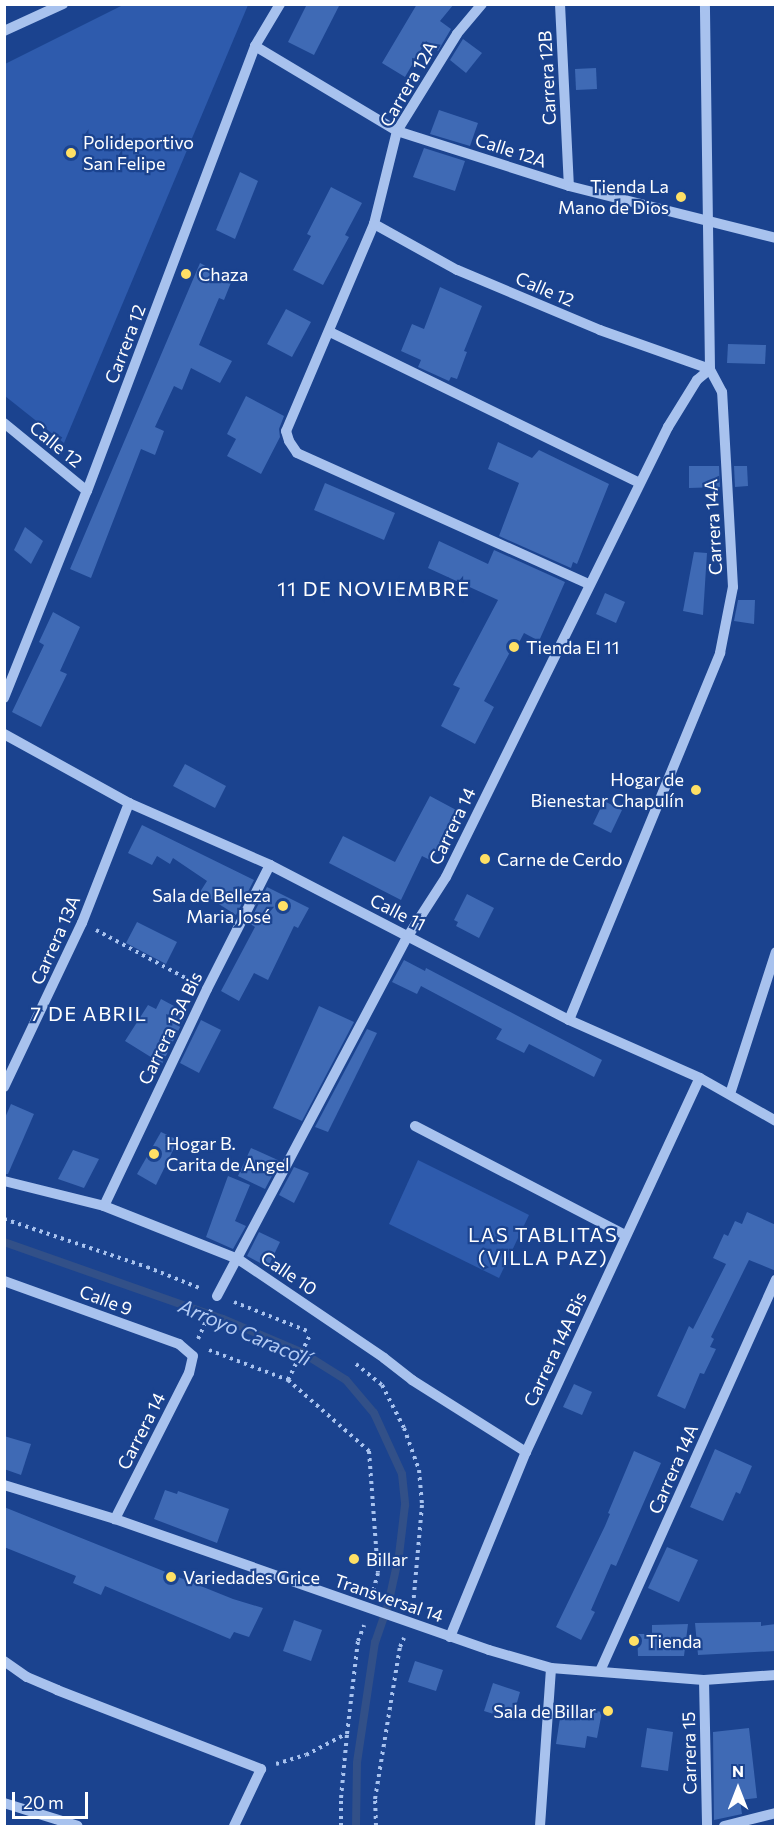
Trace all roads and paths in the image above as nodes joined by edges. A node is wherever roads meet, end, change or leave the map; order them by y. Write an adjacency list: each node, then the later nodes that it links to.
1 (63, 4): 6 (street)
2 (280, 4): 7 (street, Carrera 12)
3 (482, 4): 8 (street, Carrera 12A)
4 (560, 4): 9 (street, Carrera 12B)
5 (705, 4): 11 (street, Carrera 14A)
6 (4, 31)
7 (255, 46): 8 (street, Calle 12A); 17 (street, Carrera 12)
8 (397, 131): 9 (street, Calle 12A); 10 (street, Carrera 12A)
9 (569, 186): 11 (street, Calle 12A)
10 (374, 224): 13 (street, Carrera 12A); 14 (street, Calle 12)
11 (710, 224): 12 (street, Calle 12A); 14 (street, Carrera 14A)
12 (776, 238)
13 (330, 332): 16 (street); 18 (street, Carrera 12A)
14 (710, 369): 16 (street, Carrera 14); 27 (street, Carrera 14A)
15 (4, 423): 17 (street, Calle 12)
16 (639, 483): 18 (street, Carrera 14)
17 (87, 491): 19 (street, Carrera 12)
18 (588, 584): 24 (street, Carrera 14)
19 (4, 698)
20 (4, 734): 21 (street, Calle 11)
21 (129, 804): 22 (street, Calle 11); 23 (street, Carrera 13A)
22 (270, 865): 24 (street, Calle 11); 26 (street, Carrera 13A Bis)
23 (82, 923): 26 (path); 29 (street, Carrera 13A)
24 (408, 936): 27 (street, Calle 11); 37 (street, Carrera 14)
25 (776, 952): 30 (street)
26 (207, 989): 34 (street, Carrera 13A Bis)
27 (569, 1020): 28 (street, Calle 11)
28 (700, 1078): 30 (street, Calle 11); 36 (street, Carrera 14A Bis)
29 (4, 1087)
30 (730, 1095): 31 (street, Calle 11)
31 (776, 1121)
32 (415, 1126): 36 (street)
33 (4, 1181): 34 (street, Calle 10)
34 (104, 1206): 37 (street, Calle 10)
35 (4, 1219): 40 (path)
36 (625, 1235): 48 (street, Carrera 14A Bis)
37 (238, 1259): 40 (street, Carrera 14); 48 (street, Calle 10)
38 (776, 1280): 56 (street, Carrera 14A)
39 (4, 1281): 45 (street, Calle 9)
40 (215, 1300): 41 (path); 42 (path)
41 (311, 1333): 43 (path); 47 (path)
42 (201, 1334)
43 (320, 1338)
44 (206, 1349): 47 (path)
45 (193, 1356): 50 (street, Carrera 14)
46 (355, 1363): 52 (path)
47 (288, 1380): 51 (path)
48 (526, 1452): 53 (street, Carrera 14A Bis)
49 (4, 1485): 50 (street, Transversal 14)
50 (115, 1519): 51 (street, Transversal 14)
51 (372, 1610): 52 (street, Transversal 14); 59 (path)
52 (409, 1622): 53 (street, Transversal 14); 66 (path)
53 (450, 1637): 55 (street, Transversal 14)
54 (4, 1661): 60 (street)
55 (551, 1668): 56 (street, Transversal 14); 67 (street)
56 (600, 1671): 58 (street, Transversal 14)
57 (776, 1675): 58 (street, Transversal 14)
58 (704, 1680): 68 (street, Carrera 15)
59 (347, 1734): 60 (path); 65 (path)
60 (261, 1768): 64 (street)
61 (4, 1803): 63 (street)
62 (776, 1813): 69 (street)
63 (78, 1827)
64 (234, 1827)
65 (341, 1827)
66 (376, 1827)
67 (540, 1827)
68 (706, 1827)
69 (724, 1827)

